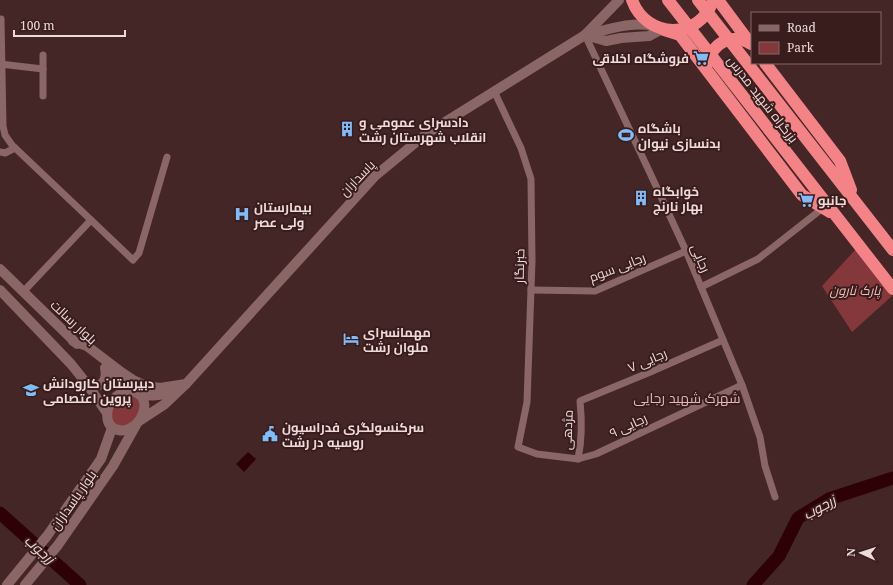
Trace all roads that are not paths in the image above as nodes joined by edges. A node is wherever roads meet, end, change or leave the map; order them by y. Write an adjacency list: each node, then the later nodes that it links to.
1 (611, 0): 11 (main road)
2 (620, 0): 11 (main road)
3 (632, 0): 12 (highway)
4 (668, 0): 27 (highway, بزرگراه شهید مدرس)
5 (698, 0): 26 (highway, بزرگراه شهید مدرس)
6 (713, 0): 12 (highway)
7 (718, 0): 9 (highway, بزرگراه شهید مدرس)
8 (727, 0): 9 (highway)
9 (730, 17): 14 (highway, بزرگراه شهید مدرس)
10 (1, 19): 18 (street)
11 (600, 21): 13 (main road)
12 (660, 28): 13 (main road); 20 (highway, بزرگراه شهید مدرس)
13 (586, 35): 21 (main road, پاسداران); 30 (street, رجایی)
14 (751, 44)
15 (751, 44): 20 (highway)
16 (43, 55): 19 (street)
17 (766, 64): 26 (highway, بزرگراه شهید مدرس)
18 (1, 65): 19 (street); 23 (street)
19 (43, 69): 22 (street)
20 (710, 75): 27 (highway, بزرگراه شهید مدرس)
21 (494, 91): 35 (street, خبرنگار); 41 (main road, پاسداران)
22 (43, 96)
23 (15, 148): 24 (street); 28 (street)
24 (0, 152)
25 (167, 157): 28 (street)
26 (855, 201): 29 (highway, بزرگراه شهید مدرس)
27 (822, 203): 32 (street); 33 (highway, بزرگراه شهید مدرس)
28 (91, 220): 36 (street)
29 (893, 250)
30 (686, 252): 32 (street, رجایی); 35 (street, رجایی سوم)
31 (0, 269): 36 (main road, بلوار رسالت)
32 (701, 287): 37 (street, رجایی)
33 (893, 289)
34 (0, 290): 40 (main road)
35 (531, 290): 48 (street, خبرنگار)
36 (23, 292): 38 (main road, بلوار رسالت)
37 (723, 340): 42 (street, رجایی); 44 (street, رجایی ۷)
38 (73, 341): 39 (main road, بلوار رسالت); 41 (main road)
39 (105, 368): 40 (main road); 43 (main road, بلوار رسالت)
40 (87, 384): 45 (main road)
41 (186, 384): 43 (main road); 46 (main road, پاسداران)
42 (742, 385): 49 (street, رجایی ۹); 50 (street, رجایی)
43 (137, 392): 45 (main road); 46 (main road)
44 (580, 401): 49 (street, مژدهی)
45 (107, 413): 47 (main road)
46 (138, 423): 47 (main road); 52 (main road, بلوار پاسداران)
47 (112, 428): 51 (main road, بلوار پاسداران)
48 (518, 447): 49 (street, رجایی ۹)
49 (578, 459)
50 (775, 497)
51 (7, 585)
52 (25, 585)

